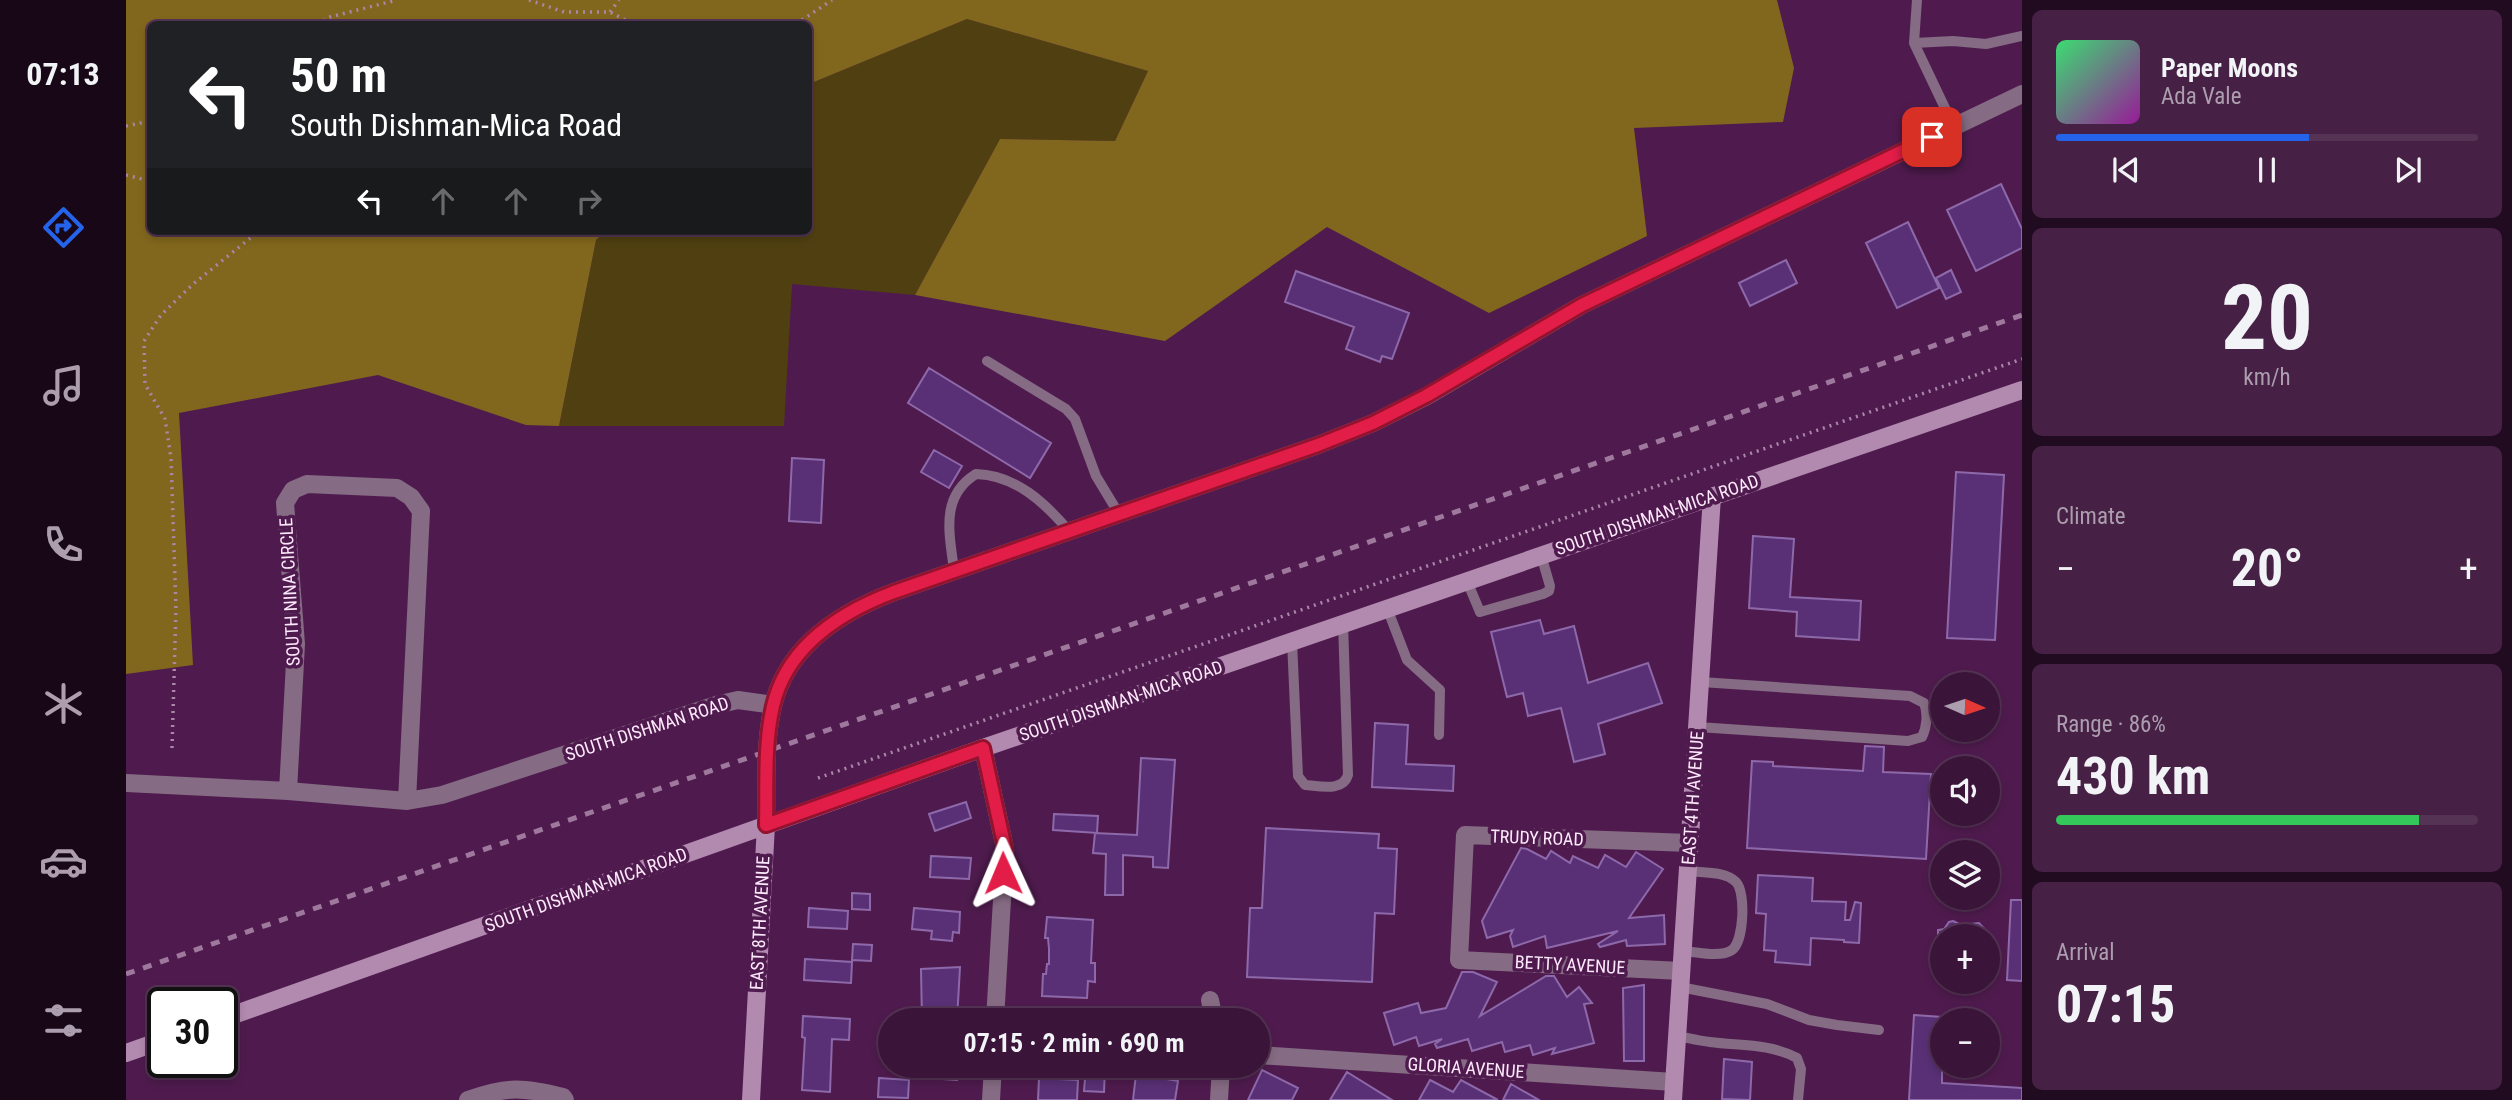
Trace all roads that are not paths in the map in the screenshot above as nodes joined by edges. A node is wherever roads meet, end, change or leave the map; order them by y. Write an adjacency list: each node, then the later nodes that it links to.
1 (1917, 0): 3 (lane)
2 (2022, 36): 3 (lane)
3 (1914, 43): 5 (lane)
4 (2022, 94): 5 (street)
5 (1954, 127): 9 (street)
6 (987, 361): 9 (lane)
7 (2022, 390): 8 (main road, SOUTH DISHMAN-MICA ROAD)
8 (1712, 496): 11 (main road, SOUTH DISHMAN-MICA ROAD); 17 (main road, EAST 4TH AVENUE)
9 (1119, 514): 10 (street)
10 (1069, 531): 12 (street); 12 (lane)
11 (1541, 555): 13 (main road, SOUTH DISHMAN-MICA ROAD); 13 (lane)
12 (954, 571): 18 (street)
13 (1467, 581): 14 (main road, SOUTH DISHMAN-MICA ROAD)
14 (1387, 608): 15 (main road, SOUTH DISHMAN-MICA ROAD); 20 (lane)
15 (1343, 624): 16 (main road, SOUTH DISHMAN-MICA ROAD); 16 (lane)
16 (1292, 641): 21 (main road, SOUTH DISHMAN-MICA ROAD)
17 (1701, 682): 19 (main road, EAST 4TH AVENUE); 19 (lane)
18 (773, 705): 24 (street, SOUTH DISHMAN ROAD); 25 (street, EAST 8TH AVENUE)
19 (1698, 727): 26 (main road, EAST 4TH AVENUE)
20 (1439, 735)
21 (983, 748): 25 (main road, SOUTH DISHMAN-MICA ROAD); 32 (street)
22 (126, 783): 23 (street, SOUTH DISHMAN ROAD)
23 (288, 790): 24 (street, SOUTH DISHMAN ROAD); 24 (street, SOUTH NINA CIRCLE)
24 (407, 801)
25 (766, 825): 34 (main road, SOUTH DISHMAN-MICA ROAD); 45 (main road, EAST 8TH AVENUE)
26 (1690, 843): 27 (main road, EAST 4TH AVENUE); 29 (street, TRUDY ROAD)
27 (1688, 871): 28 (main road, EAST 4TH AVENUE); 28 (lane)
28 (1683, 951): 30 (main road, EAST 4TH AVENUE)
29 (1458, 960): 30 (street, BETTY AVENUE)
30 (1681, 979): 35 (lane); 36 (main road, EAST 4TH AVENUE)
31 (1210, 1000): 33 (street)
32 (996, 1008)
33 (1212, 1008)
34 (238, 1013)
35 (1879, 1030)
36 (1677, 1036): 42 (main road, EAST 4TH AVENUE); 48 (lane)
37 (147, 1046): 38 (main road)
38 (126, 1054)
39 (1270, 1056): 42 (street, GLORIA AVENUE)
40 (992, 1078): 46 (street)
41 (1220, 1078): 47 (street)
42 (1673, 1091)
43 (564, 1099): 44 (street)
44 (468, 1100)
45 (751, 1100)
46 (991, 1100)
47 (1219, 1100)
48 (1798, 1100)

